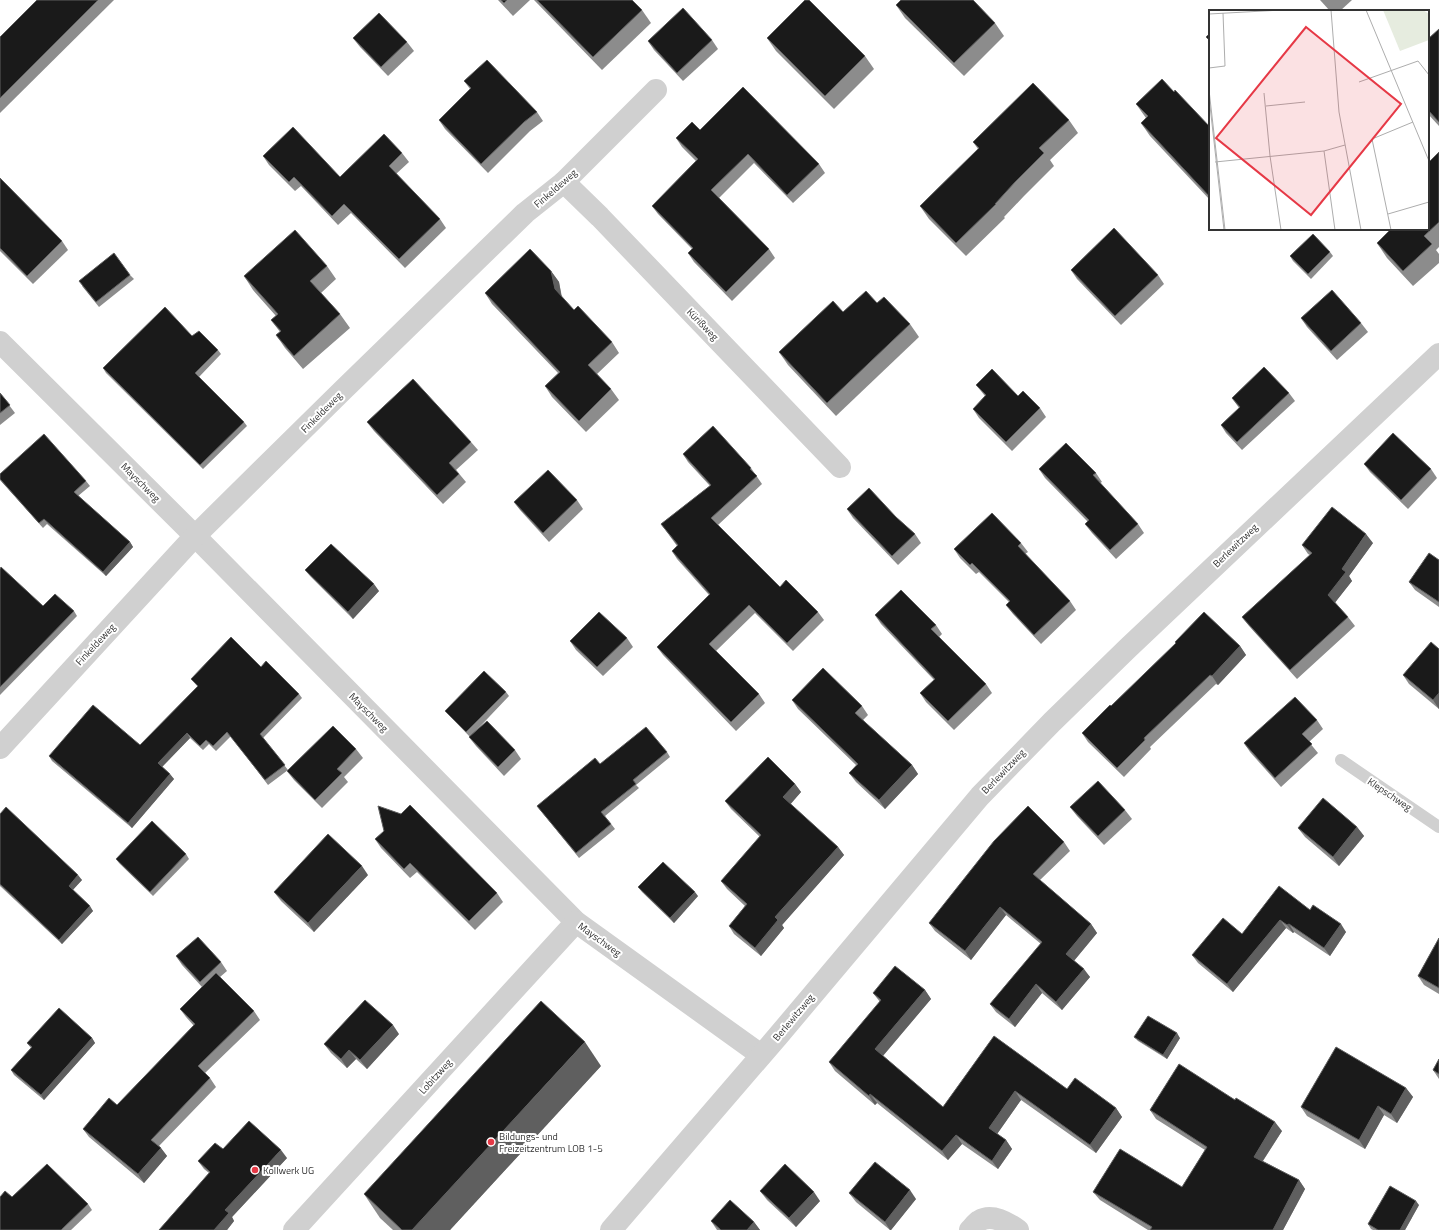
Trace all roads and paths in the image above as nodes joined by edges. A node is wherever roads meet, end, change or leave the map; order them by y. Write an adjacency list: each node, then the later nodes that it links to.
1 (656, 90): 2 (street, Finkeldeweg)
2 (564, 182): 5 (street, Kürißweg); 6 (street, Finkeldeweg)
3 (0, 342): 6 (street, Mayschweg)
4 (1439, 354): 11 (street, Berlewitzweg)
5 (840, 467)
6 (195, 536): 7 (street, Finkeldeweg); 10 (street, Mayschweg)
7 (0, 748)
8 (1341, 760): 9 (lane, Klepschweg)
9 (1439, 827)
10 (576, 922): 11 (street, Mayschweg); 13 (street, Lobitzweg)
11 (761, 1054): 14 (street, Berlewitzweg)
12 (975, 1225): 15 (street)
13 (294, 1230)
14 (611, 1230)
15 (1018, 1230)

